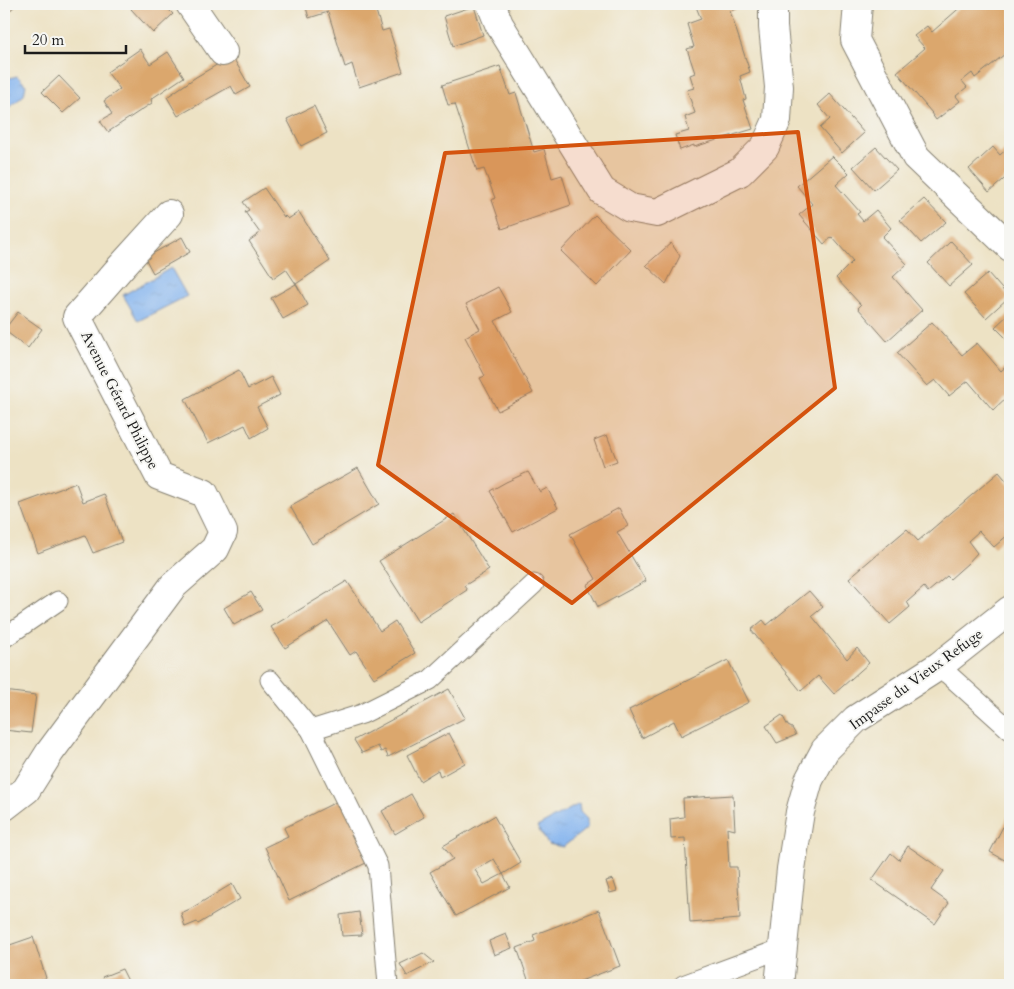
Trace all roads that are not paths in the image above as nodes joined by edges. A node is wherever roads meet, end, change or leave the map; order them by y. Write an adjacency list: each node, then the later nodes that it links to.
1 (190, 4): 5 (street)
2 (491, 4): 3 (street)
3 (773, 4)
4 (858, 4): 7 (street)
5 (223, 52)
6 (169, 214): 16 (street, Avenue Gérard Philippe)
7 (1010, 247)
8 (534, 584): 14 (lane)
9 (58, 601): 11 (lane)
10 (1010, 610): 12 (street, Impasse du Vieux Refuge)
11 (4, 638)
12 (939, 666): 15 (lane); 17 (street, Impasse du Vieux Refuge)
13 (270, 680): 14 (lane)
14 (311, 730): 18 (lane)
15 (1010, 730)
16 (4, 806)
17 (783, 948): 19 (lane); 20 (street, Impasse du Vieux Refuge)
18 (388, 985)
19 (683, 985)
20 (779, 985)

